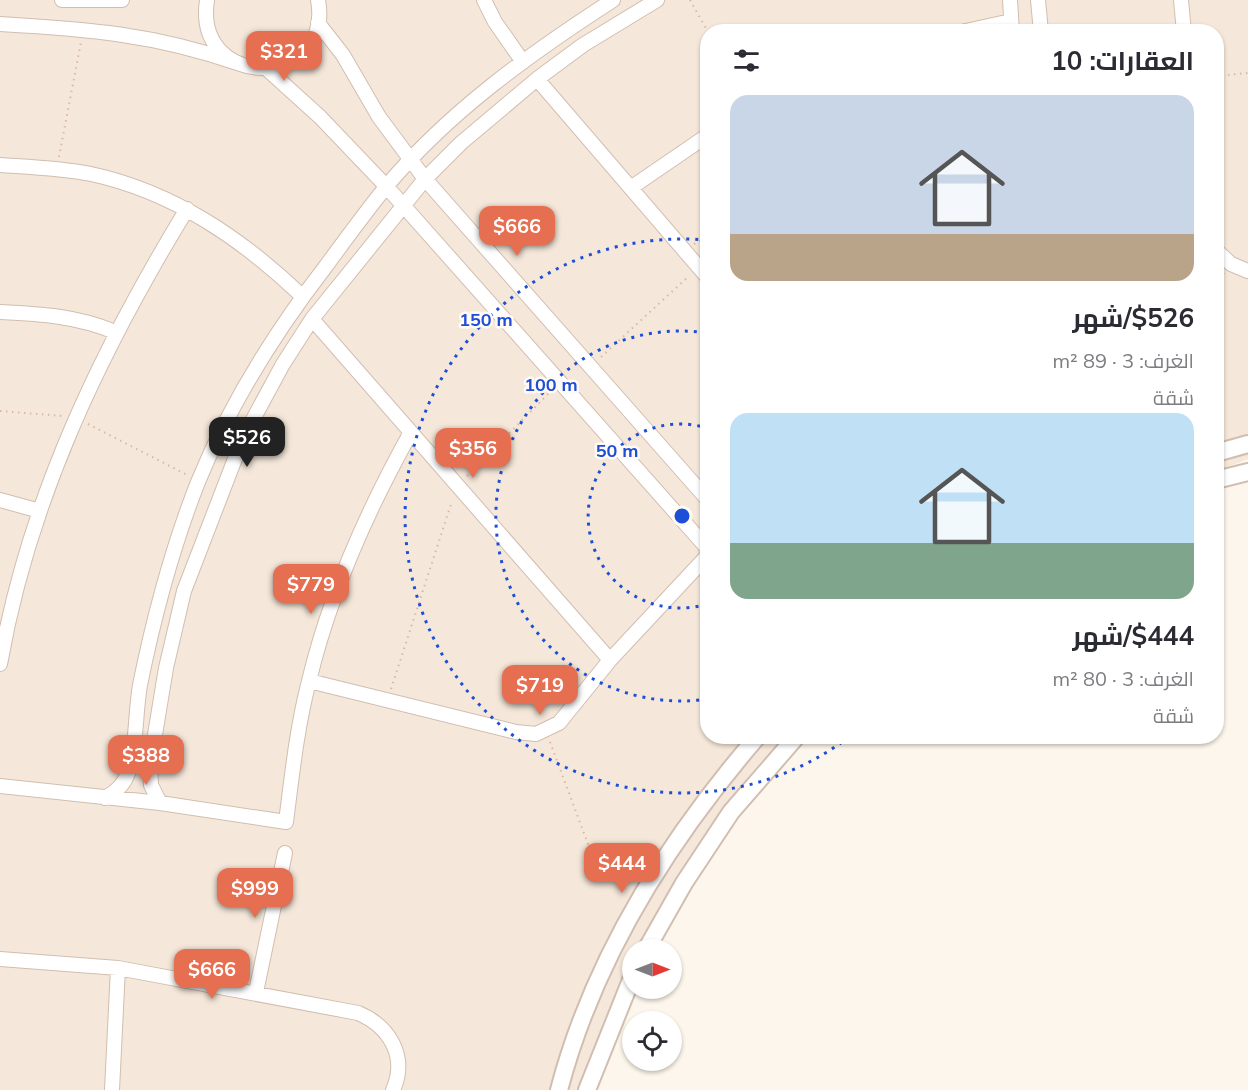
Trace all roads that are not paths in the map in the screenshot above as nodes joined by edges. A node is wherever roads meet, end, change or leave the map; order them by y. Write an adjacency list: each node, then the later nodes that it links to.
1 (63, 0): 2 (street)
2 (122, 0)
3 (207, 0): 17 (street)
4 (318, 0): 11 (street)
5 (484, 0): 16 (street)
6 (613, 0): 16 (street)
7 (657, 0): 19 (street)
8 (1010, 0): 13 (street)
9 (1038, 0): 14 (street)
10 (1181, 0): 15 (street)
11 (318, 23): 18 (street); 21 (street)
12 (0, 24): 17 (street)
13 (1012, 24)
14 (1040, 24)
15 (1183, 24)
16 (523, 62): 21 (street)
17 (237, 63): 18 (street)
18 (267, 69): 24 (street)
19 (537, 79): 23 (street); 25 (street)
20 (700, 140): 25 (street)
21 (412, 160): 23 (street); 24 (street)
22 (0, 165): 27 (street)
23 (425, 179): 26 (street); 40 (street)
24 (387, 186): 26 (street); 31 (street)
25 (632, 187): 29 (street)
26 (405, 206): 33 (street); 43 (street)
27 (188, 209): 31 (street); 34 (street)
28 (1224, 257): 30 (street)
29 (700, 269)
30 (1248, 271)
31 (302, 296): 49 (street)
32 (0, 312): 34 (street)
33 (312, 319): 35 (street); 50 (street)
34 (115, 332): 42 (street)
35 (411, 432): 46 (street); 48 (street)
36 (1248, 444): 37 (street)
37 (1224, 451)
38 (1248, 472): 39 (street)
39 (1224, 478)
40 (700, 491)
41 (0, 500): 42 (street)
42 (40, 511): 45 (street)
43 (700, 540)
44 (700, 564): 46 (street)
45 (2, 646): 47 (street)
46 (610, 660): 48 (street)
47 (0, 664)
48 (309, 681): 55 (street)
49 (133, 737): 50 (street); 54 (street)
50 (154, 740): 55 (street)
51 (752, 744): 64 (street)
52 (790, 744): 57 (street)
53 (0, 786): 54 (street)
54 (105, 798): 55 (street)
55 (160, 803)
56 (285, 853): 60 (street)
57 (652, 939)
58 (0, 959): 59 (street)
59 (118, 968): 60 (street); 62 (street)
60 (256, 992): 63 (street)
61 (623, 999): 65 (street)
62 (112, 1090)
63 (393, 1090)
64 (559, 1090)
65 (587, 1090)

